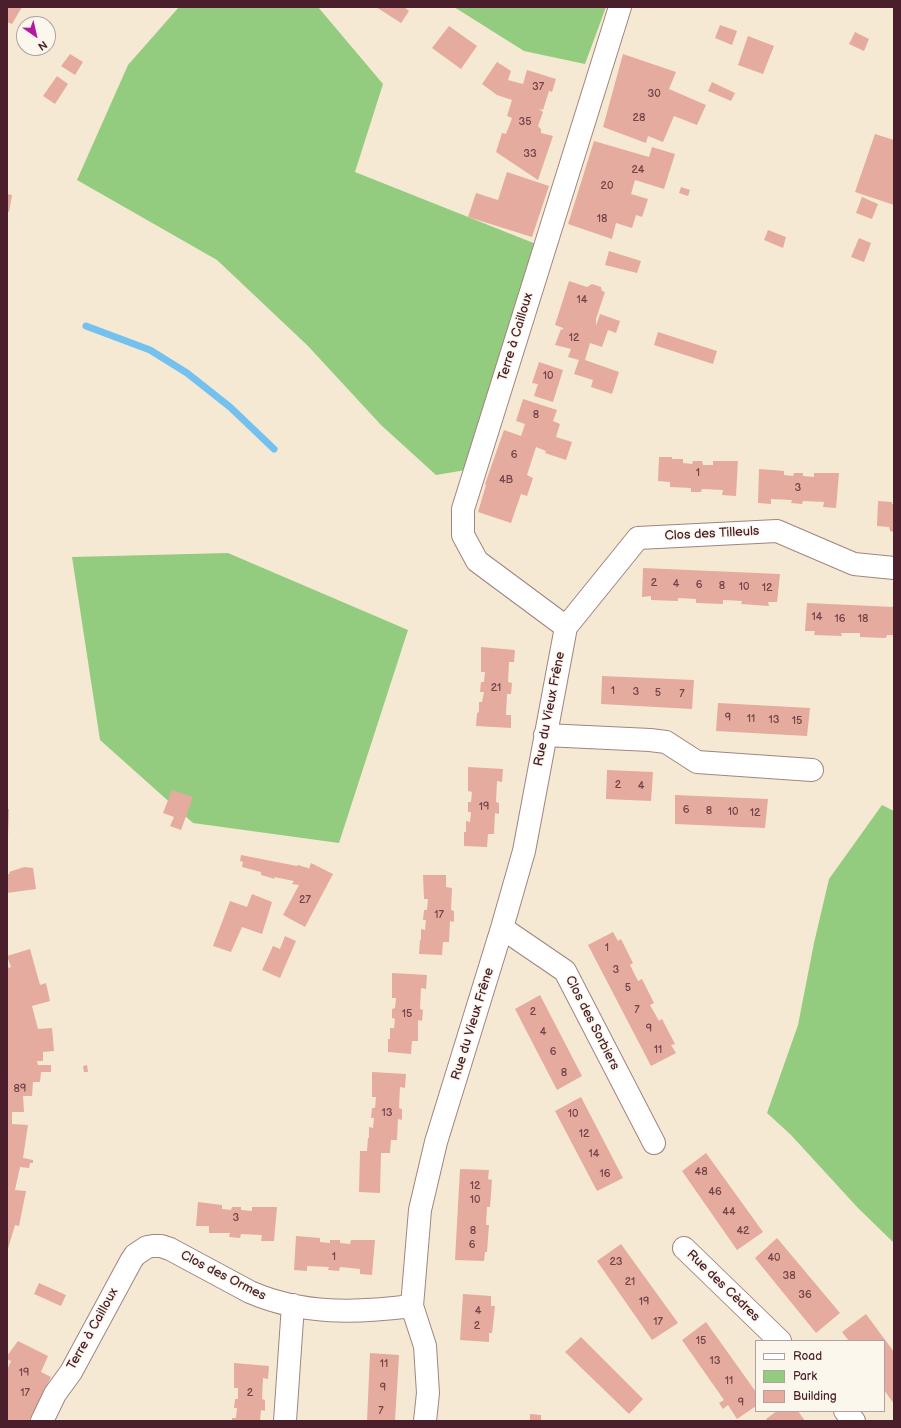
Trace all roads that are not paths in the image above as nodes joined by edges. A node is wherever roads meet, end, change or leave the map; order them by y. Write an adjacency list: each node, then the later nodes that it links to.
1 (620, 7): 3 (street, Terre à Cailloux)
2 (894, 568): 3 (street, Clos des Tilleuls)
3 (566, 627): 4 (street, Rue du Vieux Frêne)
4 (545, 735): 5 (street); 6 (street, Rue du Vieux Frêne)
5 (812, 770)
6 (502, 928): 7 (street, Clos des Sorbiers); 11 (street, Rue du Vieux Frêne)
7 (654, 1143)
8 (153, 1246): 10 (street, Clos des Ormes); 14 (street, Terre à Cailloux)
9 (684, 1248): 12 (street, Rue des Cèdres)
10 (293, 1305): 11 (street, Clos des Ormes); 15 (street)
11 (412, 1306): 16 (street, Rue du Vieux Frêne)
12 (779, 1340)
13 (847, 1412): 17 (street)
14 (42, 1421)
15 (285, 1421)
16 (425, 1421)
17 (854, 1421)

